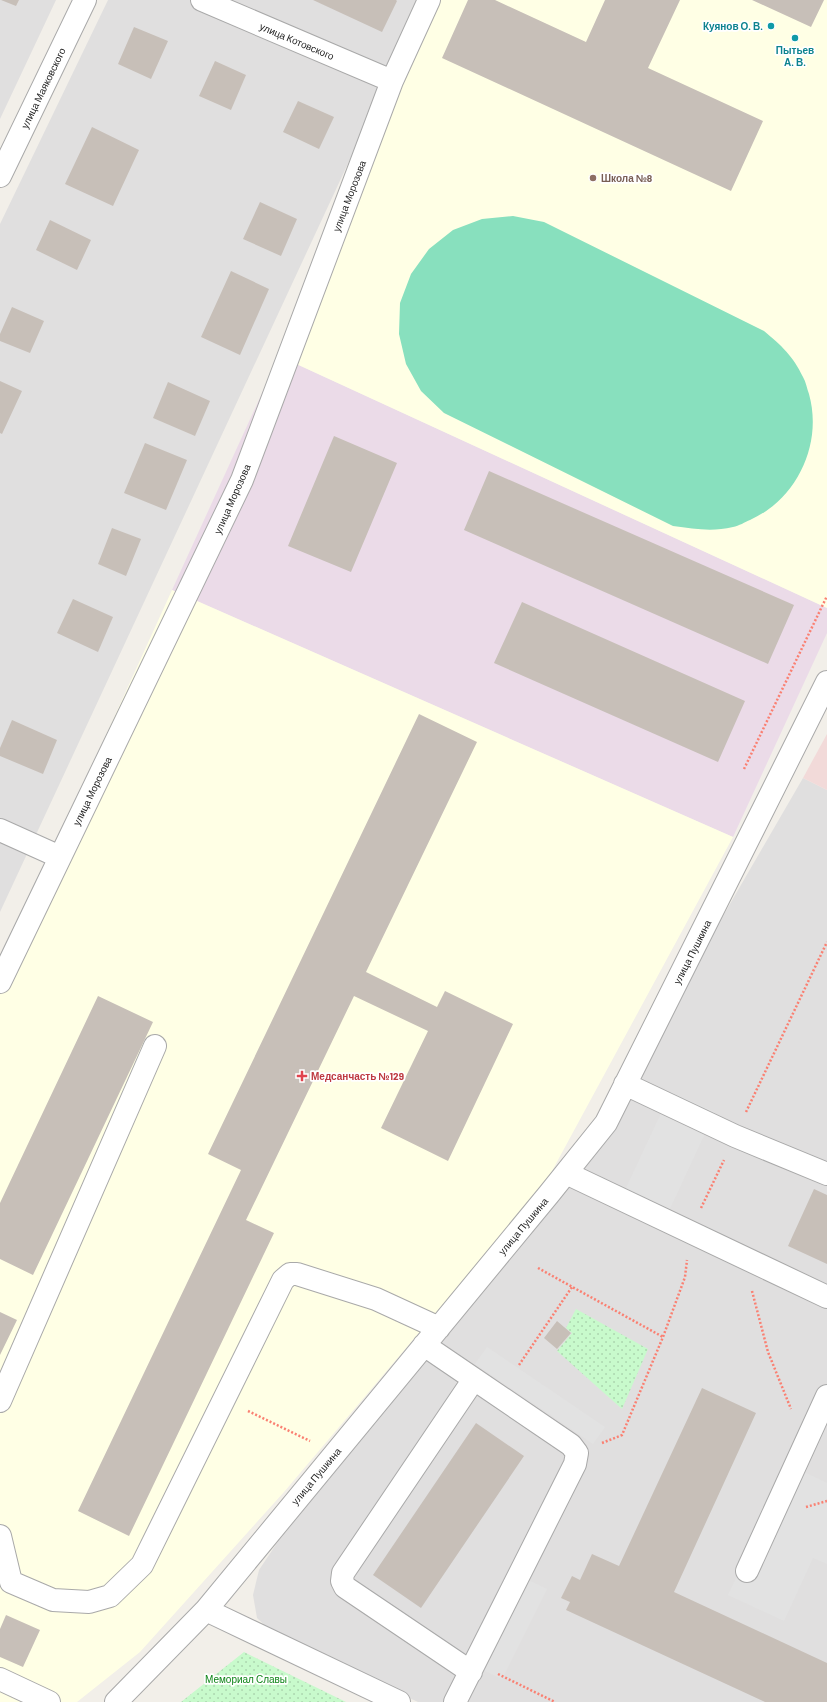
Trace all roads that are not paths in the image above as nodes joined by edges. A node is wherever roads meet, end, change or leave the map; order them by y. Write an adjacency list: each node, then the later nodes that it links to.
1 (85, 0): 5 (street, улица Маяковского)
2 (202, 0): 4 (street, улица Котовского)
3 (429, 0): 4 (street, улица Морозова)
4 (392, 81): 8 (street, улица Морозова)
5 (0, 176)
6 (827, 682): 11 (street, улица Пушкина)
7 (0, 830): 8 (street)
8 (60, 858): 9 (street, улица Морозова)
9 (0, 982)
10 (155, 1046): 19 (street)
11 (626, 1084): 12 (street, улица Пушкина); 13 (street)
12 (566, 1173): 14 (street); 15 (street, улица Пушкина)
13 (827, 1174)
14 (827, 1297)
15 (439, 1328): 16 (street, улица Пушкина); 21 (street)
16 (424, 1345): 17 (street); 23 (street, улица Пушкина)
17 (474, 1379): 24 (street); 24 (street)
18 (827, 1396): 22 (street)
19 (0, 1401)
20 (0, 1536): 21 (street)
21 (2, 1559)
22 (747, 1571)
23 (206, 1610): 27 (street, улица Пушкина); 28 (street)
24 (471, 1672): 29 (street)
25 (0, 1679): 26 (street)
26 (49, 1702)
27 (116, 1702)
28 (400, 1702)
29 (455, 1702)

